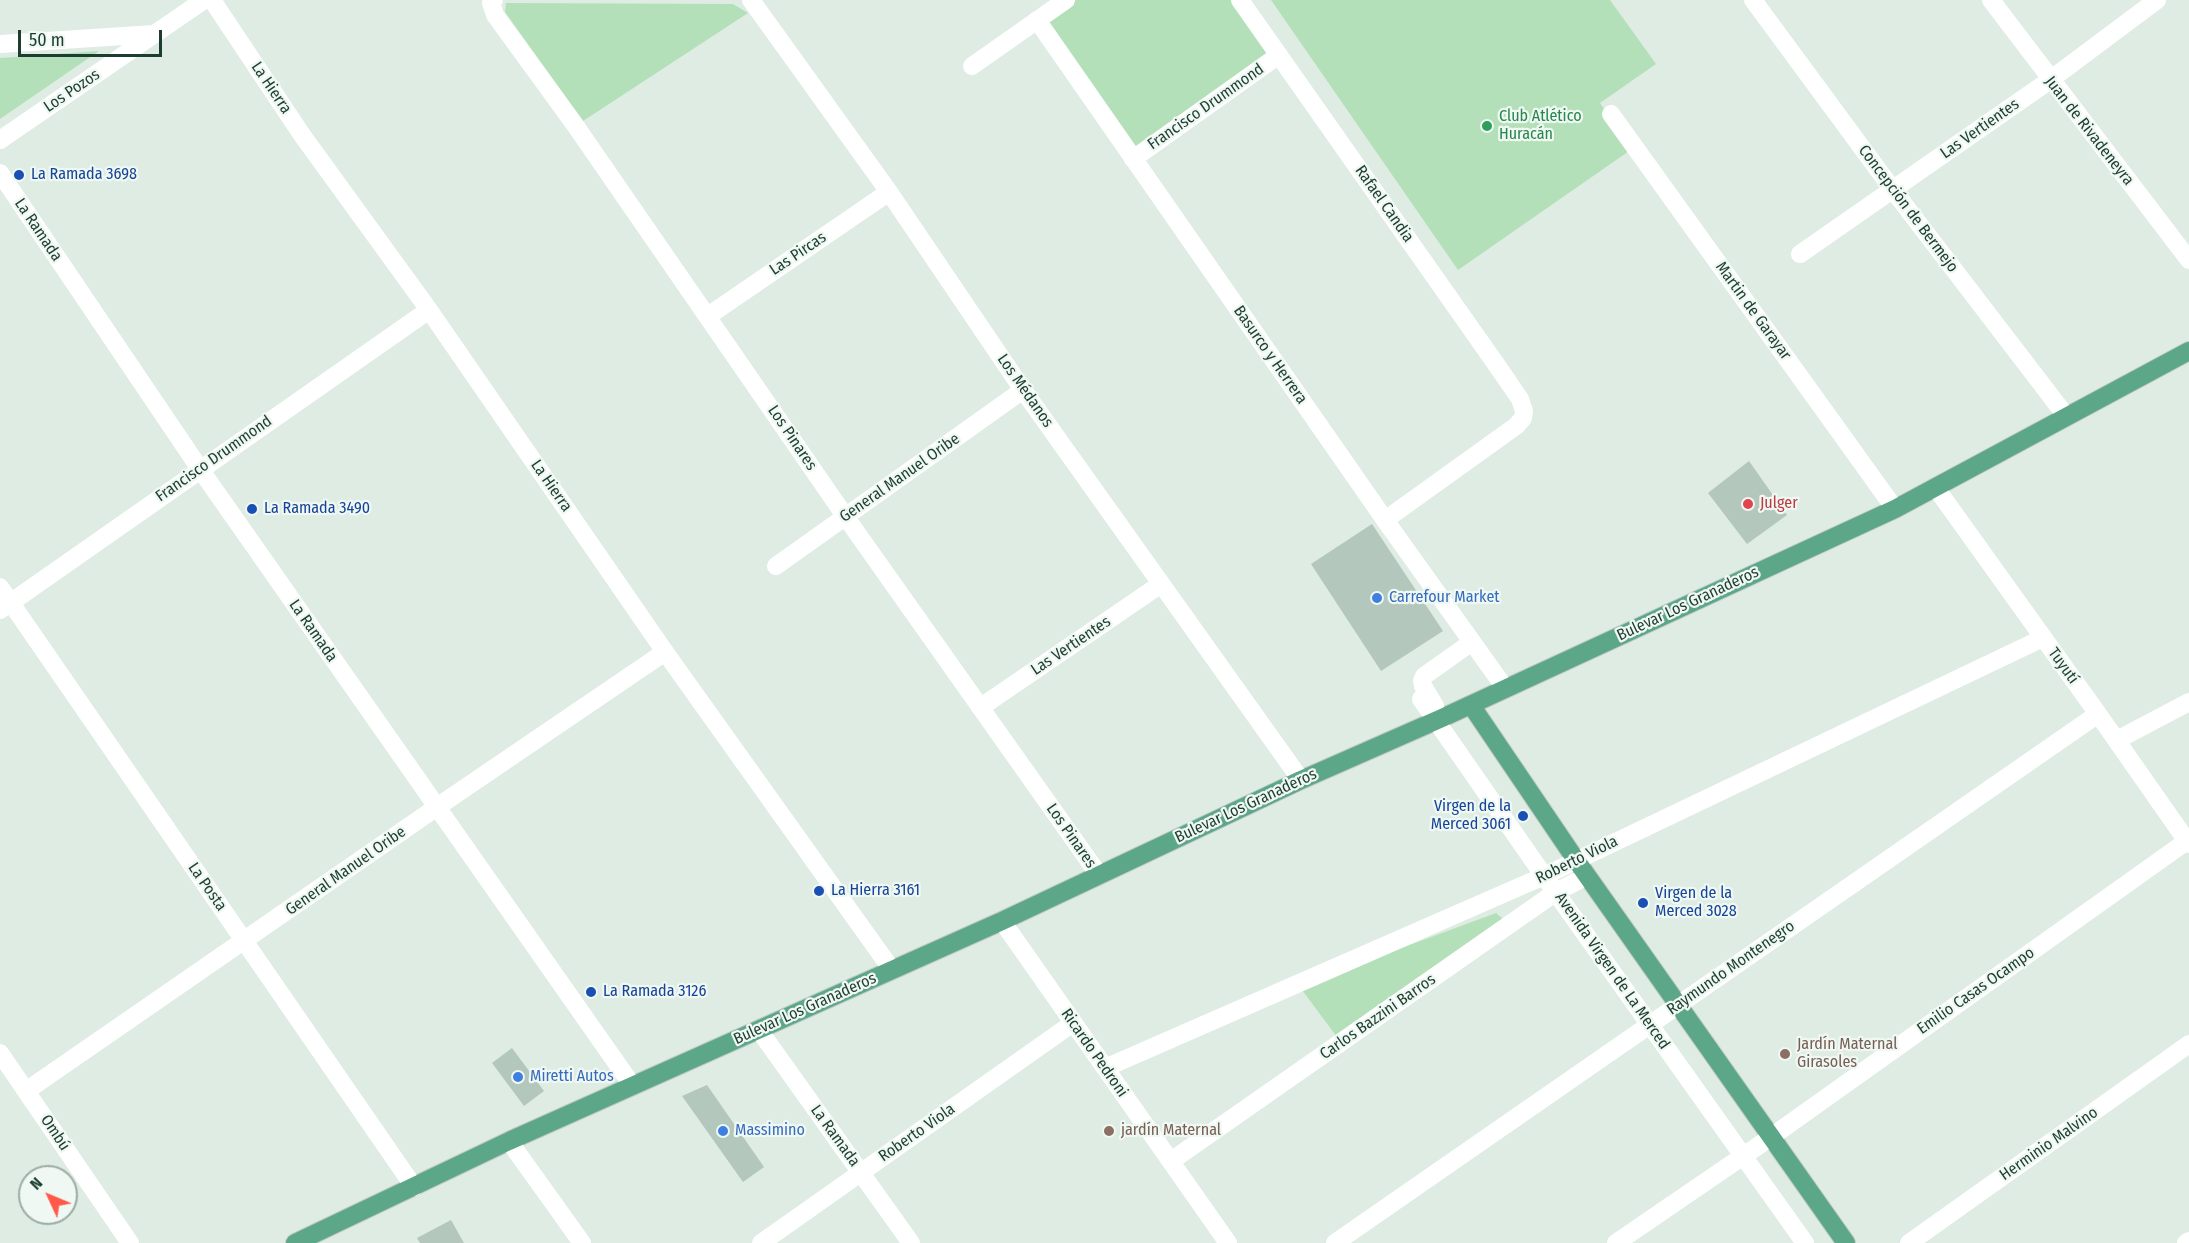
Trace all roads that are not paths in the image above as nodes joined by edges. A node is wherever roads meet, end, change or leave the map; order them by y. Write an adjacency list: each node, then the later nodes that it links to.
1 (204, 0): 11 (street, Los Pozos)
2 (212, 0): 24 (street, La Hierra)
3 (494, 0): 25 (street, Los Pinares)
4 (751, 0): 21 (street, Los Médanos)
5 (1066, 0): 10 (street)
6 (1240, 0): 13 (street, Rafael Candia)
7 (1752, 0): 20 (street, Concepción de Bermejo)
8 (1991, 0): 15 (street, Juan de Rivadeneyra)
9 (2157, 0): 15 (street, Las Vertientes)
10 (1037, 20): 14 (street); 18 (street, Basurco y Herrera)
11 (155, 34): 12 (street); 17 (street, Los Pozos)
12 (0, 44)
13 (1279, 55): 18 (street, Francisco Drummond); 33 (street, Rafael Candia)
14 (972, 66)
15 (2050, 80): 20 (street, Las Vertientes); 23 (street, Juan de Rivadeneyra)
16 (1611, 114): 31 (street, Martin de Garayar)
17 (0, 140)
18 (1132, 159): 33 (street, Basurco y Herrera)
19 (0, 173): 29 (street, La Ramada)
20 (1893, 190): 22 (street, Las Vertientes); 28 (street, Concepción de Bermejo)
21 (889, 192): 25 (street, Las Pircas); 27 (street, Los Médanos)
22 (1800, 254)
23 (2189, 260)
24 (429, 310): 29 (street, Francisco Drummond); 40 (street, La Hierra)
25 (708, 316): 32 (street, Los Pinares)
26 (2189, 351): 28 (main road, Bulevar Los Granaderos)
27 (1023, 390): 32 (street, General Manuel Oribe); 35 (street, Los Médanos)
28 (2067, 416): 30 (main road, Bulevar Los Granaderos)
29 (200, 469): 37 (street, Francisco Drummond); 50 (street, La Ramada)
30 (1936, 488): 31 (main road, Bulevar Los Granaderos); 38 (street, Tuyutí)
31 (1895, 509): 41 (main road, Bulevar Los Granaderos)
32 (845, 516): 34 (street, General Manuel Oribe); 45 (street, Los Pinares)
33 (1385, 520): 39 (street, Basurco y Herrera)
34 (776, 566)
35 (1161, 584): 45 (street, Las Vertientes); 49 (street, Los Médanos)
36 (0, 587): 37 (street, La Posta)
37 (5, 606): 58 (street, La Posta)
38 (2043, 638): 46 (street, Tuyutí); 52 (street, Roberto Viola)
39 (1472, 642): 41 (street, Basurco y Herrera); 47 (street)
40 (665, 652): 50 (street, General Manuel Oribe); 59 (street, La Hierra)
41 (1505, 688): 44 (main road, Bulevar Los Granaderos)
42 (1421, 699): 47 (street, Avenida Virgen de La Merced)
43 (2189, 702): 48 (street)
44 (1470, 705): 47 (main road, Bulevar Los Granaderos); 52 (main road, Avenida Virgen de La Merced)
45 (981, 707): 53 (street, Los Pinares)
46 (2098, 714): 48 (street, Tuyutí); 60 (street, Raymundo Montenegro)
47 (1439, 719): 49 (main road, Bulevar Los Granaderos); 54 (street, Avenida Virgen de La Merced)
48 (2117, 740): 51 (street, Tuyutí)
49 (1301, 780): 53 (main road, Bulevar Los Granaderos)
50 (436, 807): 58 (street, General Manuel Oribe); 67 (street, La Ramada)
51 (2188, 842): 69 (street, Emilio Casas Ocampo)
52 (1576, 860): 54 (street, Roberto Viola); 55 (main road, Avenida Virgen de La Merced)
53 (1099, 875): 57 (main road, Bulevar Los Granaderos)
54 (1544, 876): 56 (street, Avenida Virgen de La Merced); 66 (street, Roberto Viola)
55 (1587, 876): 56 (street, Carlos Bazzini Barros); 60 (main road, Avenida Virgen de La Merced)
56 (1556, 892): 62 (street, Avenida Virgen de La Merced); 72 (street, Carlos Bazzini Barros)
57 (1002, 921): 59 (main road, Bulevar Los Granaderos); 61 (street, Ricardo Pedroni)
58 (244, 942): 68 (street, General Manuel Oribe); 74 (street, La Posta)
59 (892, 970): 63 (main road, Bulevar Los Granaderos)
60 (1677, 1005): 62 (street, Raymundo Montenegro); 69 (main road, Avenida Virgen de La Merced)
61 (1073, 1023): 66 (street, Ricardo Pedroni); 73 (street, Roberto Viola)
62 (1649, 1024): 71 (street, Avenida Virgen de La Merced); 81 (street, Raymundo Montenegro)
63 (759, 1030): 67 (main road, Bulevar Los Granaderos); 73 (street, La Ramada)
64 (2189, 1044): 85 (street, Herminio Malvino)
65 (0, 1053): 68 (street, Ombú)
66 (1105, 1068): 72 (street, Ricardo Pedroni)
67 (632, 1085): 70 (main road, Bulevar Los Granaderos)
68 (26, 1091): 75 (street, Ombú)
69 (1771, 1137): 71 (street, Emilio Casas Ocampo); 84 (main road, Avenida Virgen de La Merced)
70 (509, 1141): 74 (main road, Bulevar Los Granaderos); 77 (street)
71 (1743, 1156): 82 (street, Emilio Casas Ocampo); 83 (street, Avenida Virgen de La Merced)
72 (1171, 1161): 80 (street, Ricardo Pedroni)
73 (861, 1172): 78 (street, Roberto Viola); 79 (street, La Ramada)
74 (414, 1186): 76 (main road, Bulevar Los Granaderos)
75 (130, 1243)
76 (295, 1243)
77 (582, 1243)
78 (761, 1243)
79 (911, 1243)
80 (1228, 1243)
81 (1335, 1243)
82 (1616, 1243)
83 (1805, 1243)
84 (1846, 1243)
85 (1909, 1243)

